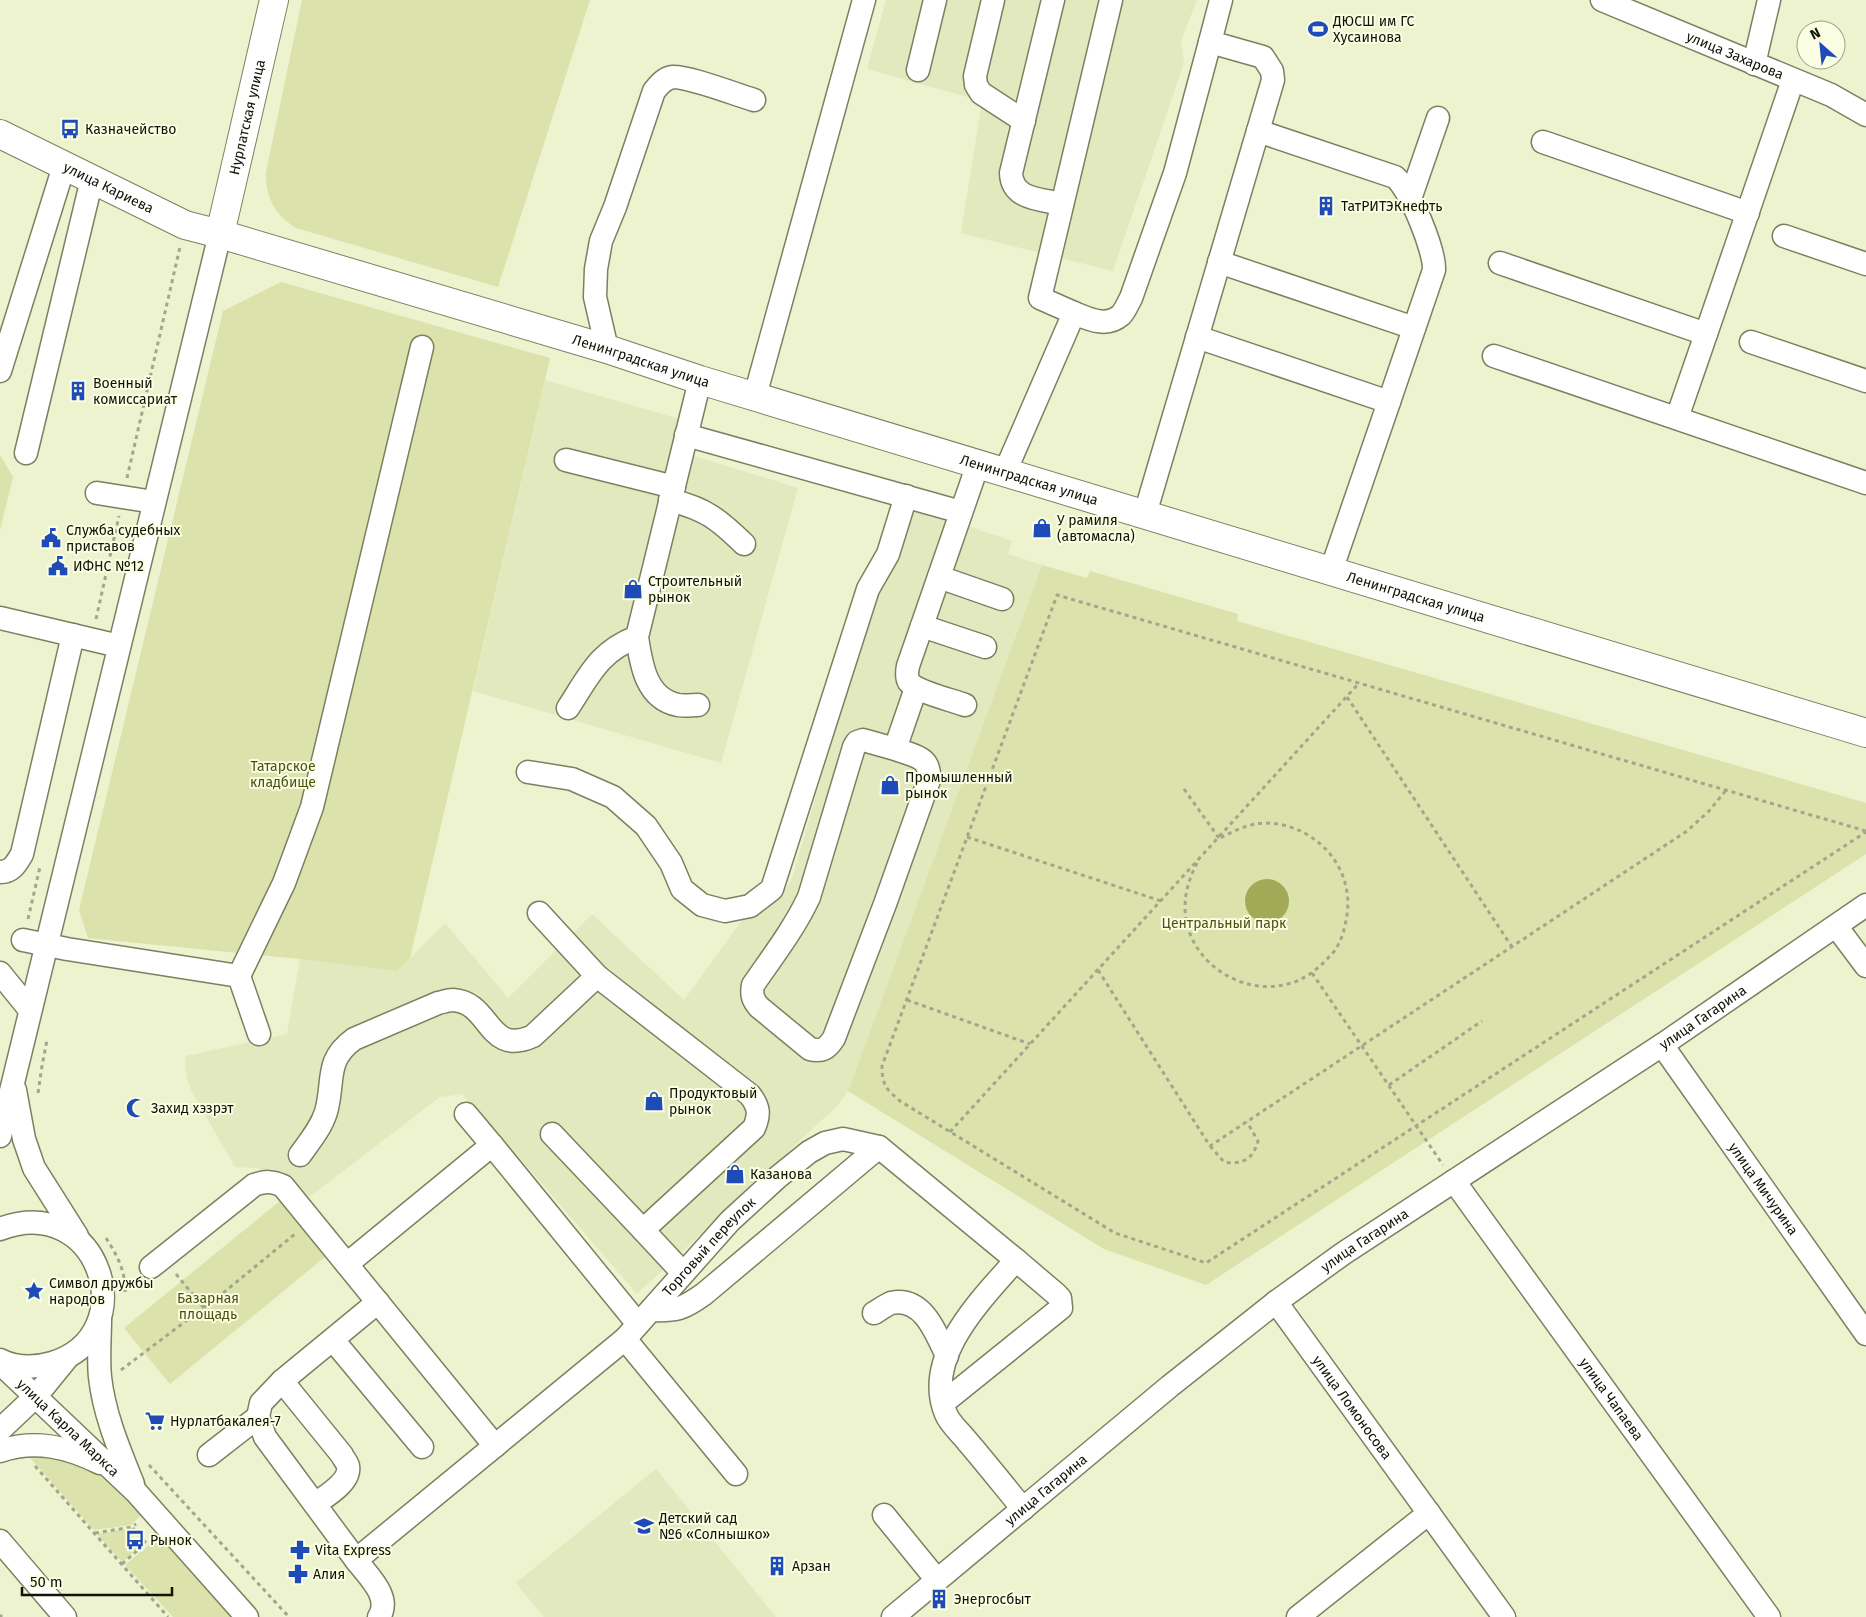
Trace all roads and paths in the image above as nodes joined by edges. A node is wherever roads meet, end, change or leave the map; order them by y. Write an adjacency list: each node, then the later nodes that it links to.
1 (274, 0): 26 (main road, Нурлатская улица)
2 (864, 0): 42 (street)
3 (935, 0): 12 (street)
4 (993, 0): 17 (street)
5 (1052, 0): 17 (street)
6 (1111, 0): 24 (street)
7 (1222, 0): 10 (street)
8 (1602, 0): 11 (street, улица Захарова)
9 (1769, 0): 11 (street)
10 (1210, 42): 18 (street); 31 (street)
11 (1754, 64): 13 (street, улица Захарова)
12 (918, 70)
13 (1794, 80): 15 (street, улица Захарова); 25 (street)
14 (754, 100): 37 (street)
15 (1866, 115)
16 (1438, 118): 23 (street)
17 (1024, 121): 24 (street)
18 (1258, 130): 23 (street); 28 (street)
19 (0, 134): 21 (main road, улица Кариева)
20 (1542, 142): 25 (street)
21 (64, 166): 22 (main road, улица Кариева); 39 (street)
22 (92, 180): 26 (main road, улица Кариева); 46 (street)
23 (1410, 199): 32 (street)
24 (1062, 204): 31 (street)
25 (1748, 213): 33 (street)
26 (220, 234): 37 (main road, Ленинградская улица); 54 (street)
27 (1784, 236): 30 (street)
28 (1219, 262): 32 (street); 34 (street)
29 (1500, 263): 33 (street)
30 (1866, 264)
31 (1074, 313): 49 (street)
32 (1414, 328): 43 (street)
33 (1706, 334): 44 (street)
34 (1197, 336): 43 (street); 56 (street)
35 (1751, 342): 41 (street)
36 (422, 346): 94 (street)
37 (607, 349): 40 (main road, Ленинградская улица)
38 (1494, 356): 44 (street)
39 (0, 371)
40 (700, 380): 42 (main road, Ленинградская улица); 45 (street)
41 (1866, 381)
42 (755, 396): 48 (main road, Ленинградская улица)
43 (1389, 402): 58 (street)
44 (1677, 418): 50 (street)
45 (686, 435): 52 (street); 53 (street)
46 (26, 453)
47 (566, 460): 52 (street)
48 (978, 464): 49 (main road, Ленинградская улица); 55 (street)
49 (1005, 472): 56 (main road, Ленинградская улица)
50 (1866, 483)
51 (97, 493): 54 (street)
52 (672, 494): 57 (street); 64 (street)
53 (906, 496): 55 (street); 75 (street)
54 (154, 502): 65 (street)
55 (961, 512): 59 (street)
56 (1145, 514): 58 (main road, Ленинградская улица)
57 (744, 544)
58 (1330, 571): 73 (main road, Ленинградская улица)
59 (939, 577): 60 (street); 62 (street)
60 (1002, 599)
61 (0, 618): 63 (street)
62 (922, 626): 66 (street); 68 (street)
63 (73, 635): 65 (street); 82 (street)
64 (637, 637): 70 (street); 72 (street)
65 (119, 646): 88 (street)
66 (985, 647)
67 (1359, 683): 69 (path); 77 (path); 79 (path)
68 (916, 688): 71 (street); 74 (street)
69 (1347, 697): 80 (path); 89 (path)
70 (698, 705)
71 (965, 705)
72 (568, 708)
73 (1866, 733)
74 (895, 749): 74 (street)
75 (528, 772)
76 (1184, 789): 80 (path)
77 (1727, 789): 78 (path); 89 (path)
78 (1866, 831): 107 (path)
79 (967, 837): 83 (path); 96 (path)
80 (1217, 839): 81 (path); 93 (path)
81 (1198, 860): 83 (path); 93 (path)
82 (0, 872)
83 (1161, 901): 91 (path)
84 (1866, 905): 86 (street, улица Гагарина)
85 (539, 913): 95 (street)
86 (1836, 926): 90 (street); 101 (street, улица Гагарина)
87 (23, 940): 88 (street)
88 (46, 944): 94 (street); 97 (street)
89 (1512, 947): 102 (path)
90 (1866, 966)
91 (1098, 970): 100 (path); 112 (path)
92 (0, 973): 97 (street)
93 (1312, 973): 102 (path)
94 (239, 976): 99 (street)
95 (597, 976): 114 (street); 120 (street)
96 (906, 1000): 100 (path); 108 (path)
97 (30, 1010): 103 (street)
98 (1482, 1021): 104 (path)
99 (259, 1034)
100 (1030, 1044): 108 (path)
101 (1662, 1045): 115 (street, улица Гагарина); 132 (street, улица Мичурина)
102 (1362, 1046): 104 (path); 106 (path)
103 (14, 1077): 110 (street); 121 (street, улица Карла Маркса)
104 (1389, 1085): 107 (path)
105 (466, 1114): 111 (street)
106 (1247, 1122): 112 (path); 112 (path)
107 (1416, 1125): 108 (path); 115 (path)
108 (950, 1132)
109 (552, 1134): 120 (street)
110 (0, 1136)
111 (492, 1145): 124 (street); 131 (street)
112 (1210, 1146)
113 (879, 1147): 122 (street, Торговый переулок); 125 (street, Торговый переулок); 131 (street)
114 (300, 1155)
115 (1454, 1181): 127 (street, улица Гагарина); 165 (street, улица Чапаева)
116 (312, 1221): 123 (street); 124 (street); 128 (path)
117 (26, 1222): 118 (street); 119 (street); 121 (street)
118 (0, 1224)
119 (0, 1229)
120 (643, 1230): 125 (street)
121 (83, 1244): 129 (street, улица Карла Маркса)
122 (1016, 1260): 135 (street); 140 (street, Торговый переулок)
123 (157, 1263): 128 (path)
124 (347, 1264): 126 (street)
125 (683, 1273): 131 (street, Торговый переулок)
126 (378, 1302): 133 (street); 143 (street)
127 (1276, 1302): 150 (street, улица Гагарина); 151 (street, улица Ломоносова)
128 (204, 1308): 137 (path)
129 (100, 1312): 134 (street); 148 (street, улица Карла Маркса)
130 (874, 1313): 135 (street)
131 (638, 1324): 143 (street, Торговый переулок); 147 (street)
132 (1866, 1334)
133 (333, 1340): 138 (street); 144 (street)
134 (70, 1355): 136 (street); 139 (street)
135 (947, 1356): 140 (street)
136 (0, 1361): 139 (street, улица Карла Маркса)
137 (114, 1375)
138 (282, 1381): 141 (street); 149 (street)
139 (36, 1396): 142 (street); 146 (street, улица Карла Маркса)
140 (943, 1404): 150 (street)
141 (258, 1417): 145 (street); 149 (street)
142 (5, 1442): 146 (street); 154 (path)
143 (496, 1446): 156 (street, Торговый переулок)
144 (422, 1447)
145 (209, 1455)
146 (114, 1470): 148 (street, улица Карла Маркса)
147 (736, 1474)
148 (136, 1492): 160 (street, улица Карла Маркса)
149 (315, 1504): 156 (street)
150 (1023, 1509): 157 (street, улица Гагарина)
151 (1428, 1513): 163 (street); 164 (street, улица Ломоносова)
152 (884, 1515): 157 (street)
153 (132, 1527): 154 (path)
154 (94, 1533): 159 (path)
155 (4, 1553): 158 (street)
156 (356, 1560): 161 (street)
157 (937, 1580): 162 (street, улица Гагарина)
158 (65, 1617)
159 (168, 1617)
160 (247, 1617)
161 (379, 1617)
162 (893, 1617)
163 (1298, 1617)
164 (1504, 1617)
165 (1770, 1617)

